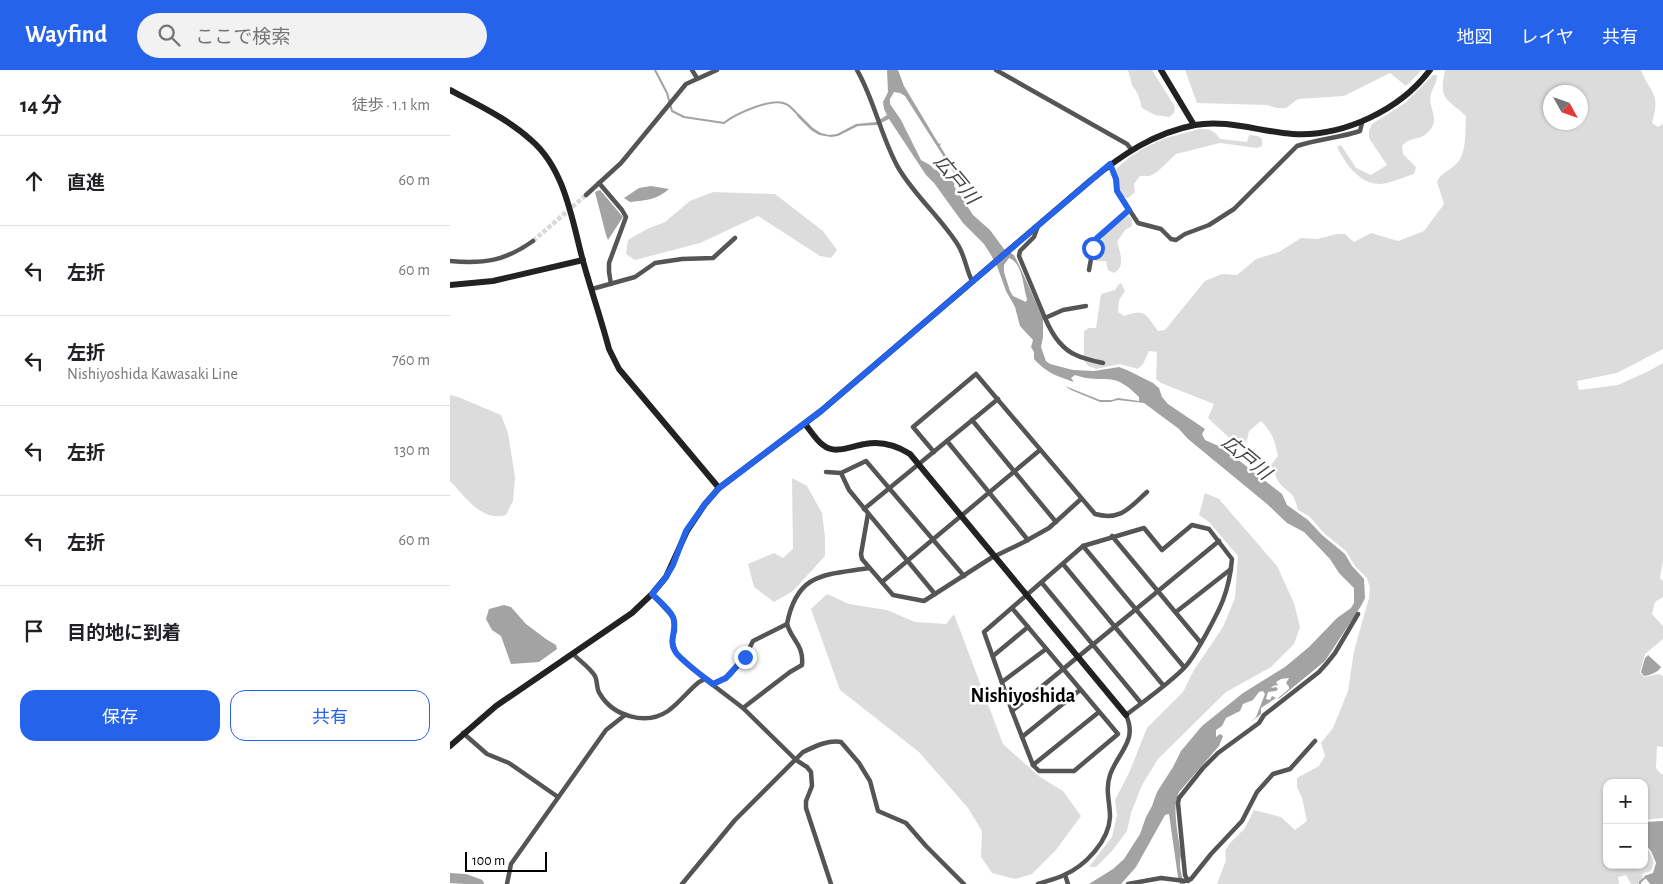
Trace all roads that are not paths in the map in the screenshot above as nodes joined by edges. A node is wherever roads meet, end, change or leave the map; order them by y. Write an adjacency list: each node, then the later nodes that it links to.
1 (692, 70): 7 (street)
2 (717, 70): 7 (street)
3 (857, 70): 22 (street)
4 (996, 70): 11 (street)
5 (1161, 70): 10 (main road)
6 (1430, 70): 9 (main road)
7 (697, 78): 13 (street)
8 (450, 90): 19 (main road)
9 (1362, 123): 10 (main road); 15 (street)
10 (1194, 125): 11 (main road)
11 (1131, 149): 12 (main road)
12 (1110, 164): 15 (street); 16 (main road)
13 (599, 184): 14 (street); 23 (street)
14 (586, 195)
15 (1129, 210): 21 (street)
16 (1038, 225): 22 (main road); 27 (street)
17 (735, 238): 23 (street)
18 (533, 241): 20 (street)
19 (583, 260): 24 (main road); 25 (main road)
20 (450, 261)
21 (1090, 270)
22 (972, 281): 31 (main road)
23 (611, 284): 25 (street)
24 (450, 285)
25 (592, 289): 39 (main road)
26 (1086, 306): 27 (street)
27 (1045, 318): 28 (street)
28 (1103, 363)
29 (998, 399): 30 (street); 33 (street); 34 (street)
30 (972, 420): 32 (street); 37 (street)
31 (805, 424): 35 (main road); 39 (main road)
32 (947, 441): 34 (street); 42 (street)
33 (1040, 450): 37 (street); 43 (street)
34 (934, 452): 35 (street)
35 (918, 465): 40 (street); 45 (main road)
36 (826, 472): 38 (street)
37 (1014, 472): 42 (street); 46 (street)
38 (841, 473): 40 (street); 44 (street)
39 (719, 488): 61 (main road)
40 (890, 489): 44 (street); 48 (street)
41 (1147, 492): 43 (street)
42 (989, 493): 45 (street); 49 (street)
43 (1080, 499): 46 (street)
44 (866, 512): 53 (street); 55 (street)
45 (961, 516): 48 (street); 52 (main road)
46 (1056, 522): 49 (street)
47 (1112, 536): 50 (street); 51 (street); 60 (street)
48 (932, 539): 53 (street); 57 (street)
49 (1028, 540): 52 (street)
50 (1219, 541): 56 (street); 60 (street)
51 (1083, 546): 54 (street); 65 (street)
52 (995, 556): 57 (street); 63 (main road)
53 (907, 561): 58 (street); 62 (street)
54 (1063, 564): 59 (street); 69 (street)
55 (869, 568): 58 (street); 68 (street)
56 (1231, 568): 66 (street); 71 (street)
57 (964, 576): 62 (street)
58 (882, 582): 62 (street)
59 (1042, 583): 63 (street); 72 (street)
60 (1158, 591): 65 (street); 66 (street)
61 (652, 594): 74 (main road); 79 (street)
62 (935, 594)
63 (1026, 595): 64 (street); 76 (main road)
64 (1012, 608): 70 (street); 75 (street)
65 (1136, 609): 69 (street); 77 (street)
66 (1176, 612): 71 (street)
67 (1358, 614): 98 (street)
68 (787, 624): 81 (street); 85 (street)
69 (1114, 626): 72 (street); 82 (street)
70 (1028, 628): 73 (street); 75 (street)
71 (1201, 642): 77 (street)
72 (1092, 645): 76 (street); 84 (street)
73 (1046, 649): 78 (street); 80 (street)
74 (573, 654): 88 (street); 90 (main road)
75 (992, 656): 80 (street)
76 (1077, 657): 78 (street); 89 (main road)
77 (1184, 667): 82 (street)
78 (1062, 669): 83 (street); 86 (street)
79 (705, 679): 81 (street); 88 (street)
80 (1002, 682): 86 (street)
81 (713, 684): 85 (street)
82 (1163, 685): 84 (street)
83 (1080, 690): 87 (street); 91 (street)
84 (1141, 703): 89 (street)
85 (743, 708): 94 (street)
86 (1012, 711): 91 (street)
87 (1099, 712): 95 (street); 95 (street)
88 (625, 715): 96 (street)
89 (1126, 715): 97 (street)
90 (464, 733): 93 (main road); 96 (street)
91 (1022, 737): 95 (street)
92 (1315, 741): 98 (street)
93 (450, 746)
94 (796, 760): 101 (street); 102 (street); 103 (street)
95 (1033, 765)
96 (558, 797): 100 (street)
97 (1065, 875): 99 (street); 104 (street)
98 (1186, 881): 105 (street)
99 (1068, 883)
100 (507, 884)
101 (682, 884)
102 (831, 884)
103 (964, 884)
104 (1038, 884)
105 (1128, 884)

